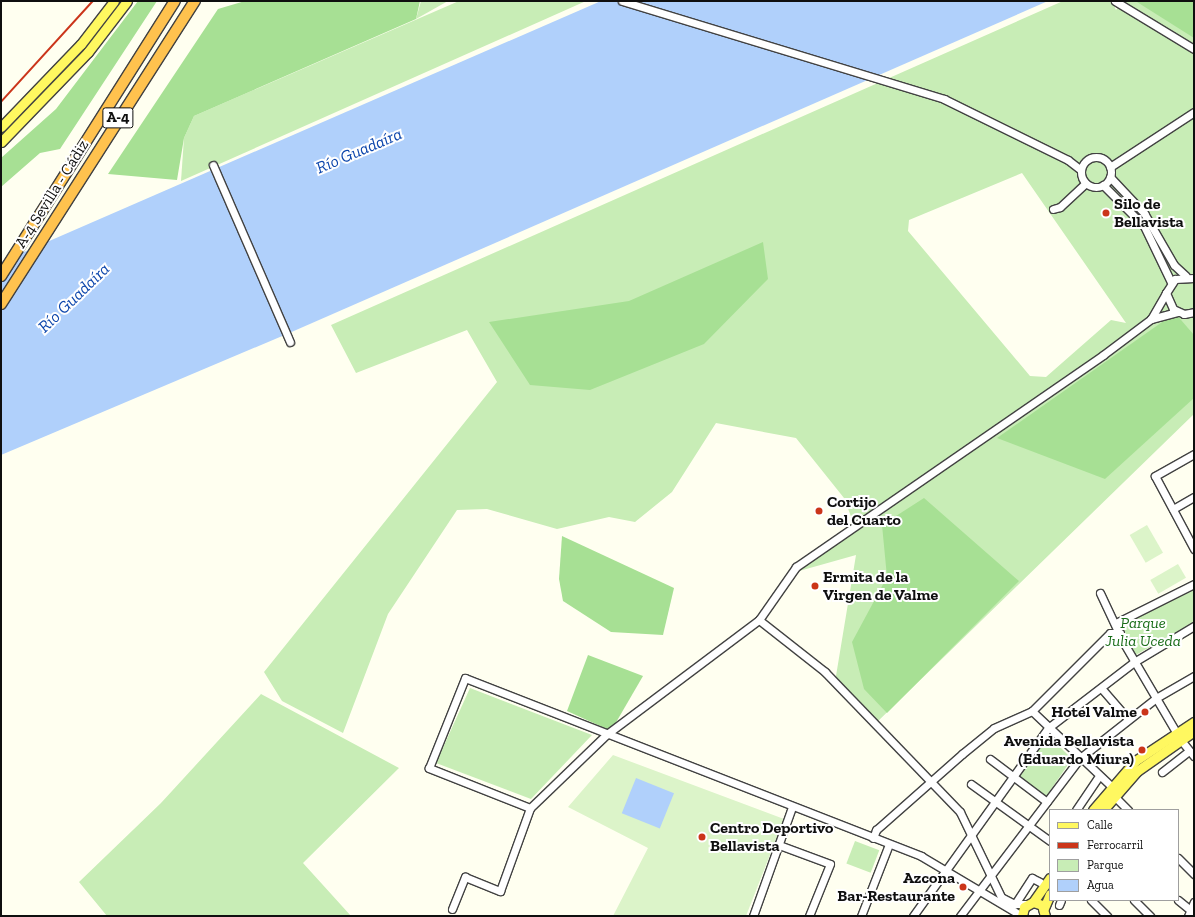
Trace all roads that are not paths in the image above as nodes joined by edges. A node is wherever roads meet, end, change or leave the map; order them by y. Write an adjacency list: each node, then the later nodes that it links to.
1 (114, 1): 9 (main road)
2 (127, 1): 10 (main road)
3 (175, 1): 20 (highway, A-4 Sevilla - Cádiz / A-4)
4 (195, 1): 24 (highway, A-4 Sevilla - Cádiz / A-4)
5 (622, 1): 11 (street)
6 (1115, 1): 7 (street)
7 (1194, 49)
8 (1194, 112): 14 (street)
9 (1, 128)
10 (1, 142)
11 (1068, 160): 12 (street); 15 (street)
12 (1085, 162): 14 (street); 15 (street)
13 (214, 167): 28 (street)
14 (1110, 167): 16 (street)
15 (1081, 170): 17 (street)
16 (1110, 177): 18 (street); 21 (street)
17 (1086, 183): 18 (street); 19 (street)
18 (1103, 185): 22 (street)
19 (1053, 209)
20 (1, 276)
21 (1191, 277): 22 (street)
22 (1171, 282): 23 (street)
23 (1166, 293): 25 (street); 27 (street)
24 (1, 304)
25 (1178, 312): 26 (street); 27 (street)
26 (1193, 314)
27 (1151, 319): 36 (street)
28 (290, 342)
29 (1194, 454): 31 (street)
30 (1194, 497): 31 (street)
31 (1173, 509): 32 (street)
32 (1192, 540): 33 (street)
33 (1194, 549)
34 (1194, 584): 37 (street)
35 (1100, 593): 37 (street)
36 (759, 620): 49 (street); 57 (street)
37 (1116, 623): 39 (street)
38 (1194, 626): 40 (street)
39 (1121, 636): 40 (street); 44 (street)
40 (1134, 662): 42 (street); 43 (street)
41 (1194, 676): 43 (street)
42 (1102, 689): 45 (street); 47 (street)
43 (1156, 698): 45 (street); 50 (street)
44 (1032, 711): 47 (street); 57 (street)
45 (1128, 719): 52 (street)
46 (1194, 722): 50 (main road)
47 (1048, 728): 52 (street); 55 (street)
48 (1194, 731): 50 (main road)
49 (607, 734): 63 (street); 64 (street); 64 (street)
50 (1178, 736): 51 (street); 59 (main road); 60 (main road)
51 (1191, 753): 54 (street)
52 (1080, 758): 56 (street); 62 (street)
53 (990, 759): 55 (street)
54 (1162, 772)
55 (1012, 776): 61 (street); 62 (street)
56 (1099, 776): 59 (street); 66 (street)
57 (932, 782): 70 (street); 71 (street)
58 (971, 784): 61 (street)
59 (1110, 786): 67 (main road)
60 (1114, 796): 65 (street); 68 (main road)
61 (994, 801): 69 (street); 70 (street)
62 (1047, 802): 69 (street)
63 (792, 807): 71 (street); 74 (street)
64 (530, 808): 89 (street)
65 (1124, 808)
66 (1077, 809)
67 (1094, 809)
68 (1104, 809)
69 (1029, 826): 72 (street); 77 (street)
70 (972, 831): 76 (street); 77 (street)
71 (873, 838): 73 (street)
72 (1049, 840)
73 (890, 844): 76 (street); 94 (street)
74 (779, 845): 92 (street); 93 (street)
75 (1179, 859): 78 (street)
76 (944, 870): 81 (street); 95 (street)
77 (992, 874): 81 (street); 88 (street)
78 (1194, 874)
79 (1049, 879): 87 (main road)
80 (1040, 882): 88 (street)
81 (978, 893): 96 (street); 97 (street)
82 (1049, 898): 90 (main road)
83 (1092, 901): 98 (street)
84 (1135, 901): 99 (street)
85 (1179, 901): 91 (street)
86 (1194, 902): 91 (street)
87 (1030, 903): 88 (street); 90 (main road); 97 (main road)
88 (1015, 904)
89 (452, 909)
90 (1045, 914)
91 (1190, 914)
92 (753, 916)
93 (809, 916)
94 (861, 916)
95 (913, 916)
96 (960, 916)
97 (1022, 916)
98 (1107, 916)
99 (1150, 916)

